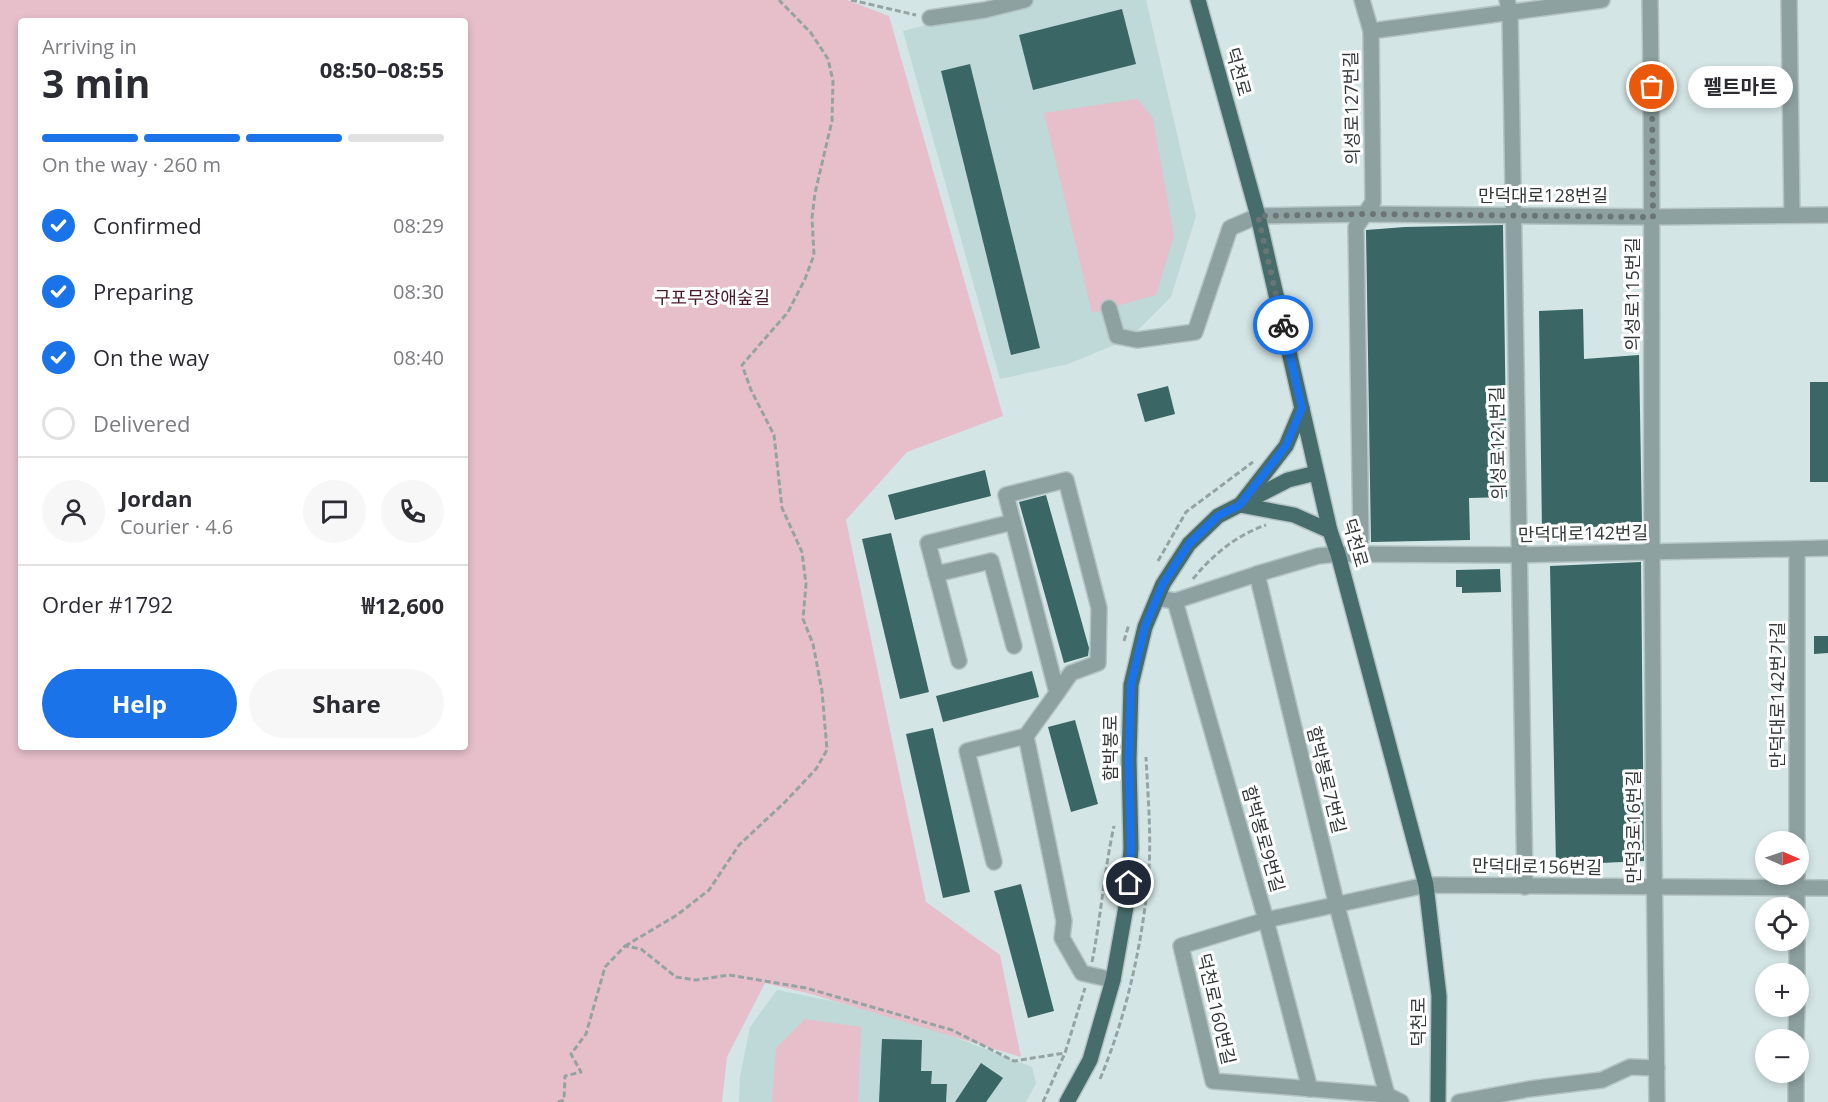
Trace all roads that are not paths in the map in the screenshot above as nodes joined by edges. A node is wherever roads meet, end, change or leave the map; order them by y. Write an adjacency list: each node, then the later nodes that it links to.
1 (1025, 0): 8 (street)
2 (1198, 0): 13 (main road, 덕천로)
3 (1362, 0): 9 (street, 의성로127번길)
4 (1602, 0): 7 (street)
5 (1650, 0): 15 (street, 의성로115번길)
6 (1789, 0): 11 (street)
7 (1509, 6): 9 (street); 14 (street, 의성로121번길)
8 (930, 18)
9 (1371, 31): 10 (street, 의성로127번길)
10 (1365, 214): 13 (street, 만덕대로128번길); 14 (street, 만덕대로128번길); 22 (street, 의성로127번길)
11 (1792, 215): 12 (street, 만덕대로128번길); 15 (street, 만덕대로128번길)
12 (1828, 215)
13 (1258, 216): 16 (street); 17 (main road, 덕천로)
14 (1514, 216): 15 (street, 만덕대로128번길); 27 (street, 의성로121번길)
15 (1653, 217): 25 (street, 의성로115번길)
16 (1109, 308)
17 (1302, 408): 18 (main road, 덕천로); 19 (main road)
18 (1316, 473): 19 (main road, 함박봉로); 21 (main road, 덕천로)
19 (1240, 505): 21 (main road); 30 (main road, 함박봉로)
20 (1013, 522): 28 (street); 34 (street); 34 (street)
21 (1330, 531): 26 (main road, 덕천로)
22 (1361, 539)
23 (1828, 548): 24 (street, 만덕대로142번길)
24 (1797, 549): 25 (street, 만덕대로142번길); 36 (street, 만덕대로142번가길)
25 (1652, 552): 27 (street, 만덕대로142번길); 42 (street, 만덕3로16번길)
26 (1338, 554): 27 (street, 만덕대로142번길); 29 (street, 만덕대로142번길); 40 (main road, 덕천로)
27 (1518, 555): 41 (street, 의성로121번길)
28 (936, 574): 32 (street); 33 (street)
29 (1257, 574): 31 (street); 44 (street, 함박봉로7번길)
30 (1157, 598): 31 (street); 46 (main road, 함박봉로)
31 (1175, 601): 45 (street, 함박봉로9번길)
32 (1014, 646)
33 (959, 661)
34 (1057, 693): 35 (street)
35 (1026, 735): 37 (street); 46 (street)
36 (1797, 831)
37 (994, 862)
38 (1755, 883): 42 (street, 만덕대로156번길)
39 (1809, 884): 43 (street, 만덕대로156번길)
40 (1426, 885): 41 (street, 만덕대로156번길); 44 (street, 덕천로160번길); 52 (main road, 덕천로)
41 (1525, 887): 42 (street, 만덕대로156번길)
42 (1654, 887): 47 (street, 만덕3로16번길)
43 (1828, 888)
44 (1336, 906): 45 (street, 덕천로160번길); 50 (street, 함박봉로7번길)
45 (1266, 920): 49 (street, 함박봉로9번길); 49 (street, 덕천로160번길)
46 (1113, 980): 51 (main road, 함박봉로)
47 (1657, 1068): 53 (street); 54 (street, 만덕3로16번길)
48 (1796, 1083): 55 (street)
49 (1310, 1089): 50 (street)
50 (1394, 1099)
51 (1073, 1100)
52 (1438, 1102)
53 (1459, 1102)
54 (1657, 1102)
55 (1796, 1102)

